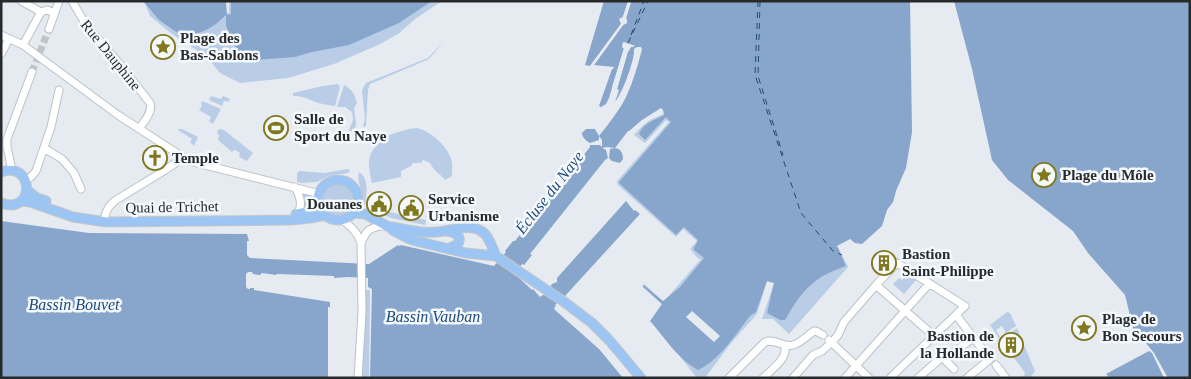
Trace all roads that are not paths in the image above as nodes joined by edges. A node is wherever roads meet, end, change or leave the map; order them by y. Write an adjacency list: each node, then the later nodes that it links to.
1 (21, 1): 4 (street)
2 (59, 1): 5 (street)
3 (72, 1): 13 (street, Rue Dauphine)
4 (41, 12): 5 (street); 9 (street)
5 (55, 12): 6 (street)
6 (49, 29)
7 (1, 34): 8 (street)
8 (9, 38): 9 (street); 10 (street)
9 (23, 45): 13 (street)
10 (1, 54)
11 (32, 72): 15 (street)
12 (59, 90): 14 (street)
13 (140, 128): 16 (street)
14 (44, 148): 18 (street); 20 (street)
15 (4, 150): 17 (street)
16 (183, 158): 19 (street); 30 (street)
17 (4, 171): 18 (main road)
18 (25, 180): 21 (main road)
19 (296, 187): 22 (street); 26 (street)
20 (81, 189)
21 (27, 190): 23 (main road); 30 (main road, Quai de Trichet)
22 (319, 198): 25 (main road); 26 (main road, Quai de Trichet); 29 (main road)
23 (21, 201): 24 (main road); 29 (main road, Quai de Trichet)
24 (1, 203)
25 (358, 204): 27 (main road); 28 (main road)
26 (296, 214): 30 (main road, Quai de Trichet)
27 (352, 214): 28 (main road); 31 (main road); 32 (street)
28 (365, 214): 33 (main road)
29 (325, 215): 31 (main road)
30 (105, 216)
31 (341, 219): 32 (street)
32 (351, 226): 35 (street)
33 (387, 226): 34 (main road); 35 (street); 36 (main road)
34 (447, 231): 36 (main road); 37 (main road)
35 (361, 245): 51 (street)
36 (448, 249): 37 (main road)
37 (493, 253): 52 (main road)
38 (929, 284): 39 (street); 40 (street); 41 (street)
39 (876, 285): 40 (street); 44 (street)
40 (905, 310): 42 (street); 48 (street)
41 (956, 315): 42 (street); 43 (street)
42 (934, 336): 58 (street)
43 (973, 338): 46 (street); 50 (street)
44 (828, 339): 45 (street); 48 (street); 55 (street)
45 (784, 345): 53 (street); 54 (street)
46 (945, 356): 49 (street); 59 (street)
47 (996, 364): 60 (street)
48 (856, 366): 56 (street); 57 (street)
49 (954, 370)
50 (970, 377)
51 (358, 378)
52 (641, 378)
53 (729, 378)
54 (763, 378)
55 (793, 378)
56 (845, 378)
57 (869, 378)
58 (890, 378)
59 (918, 378)
60 (1006, 378)

